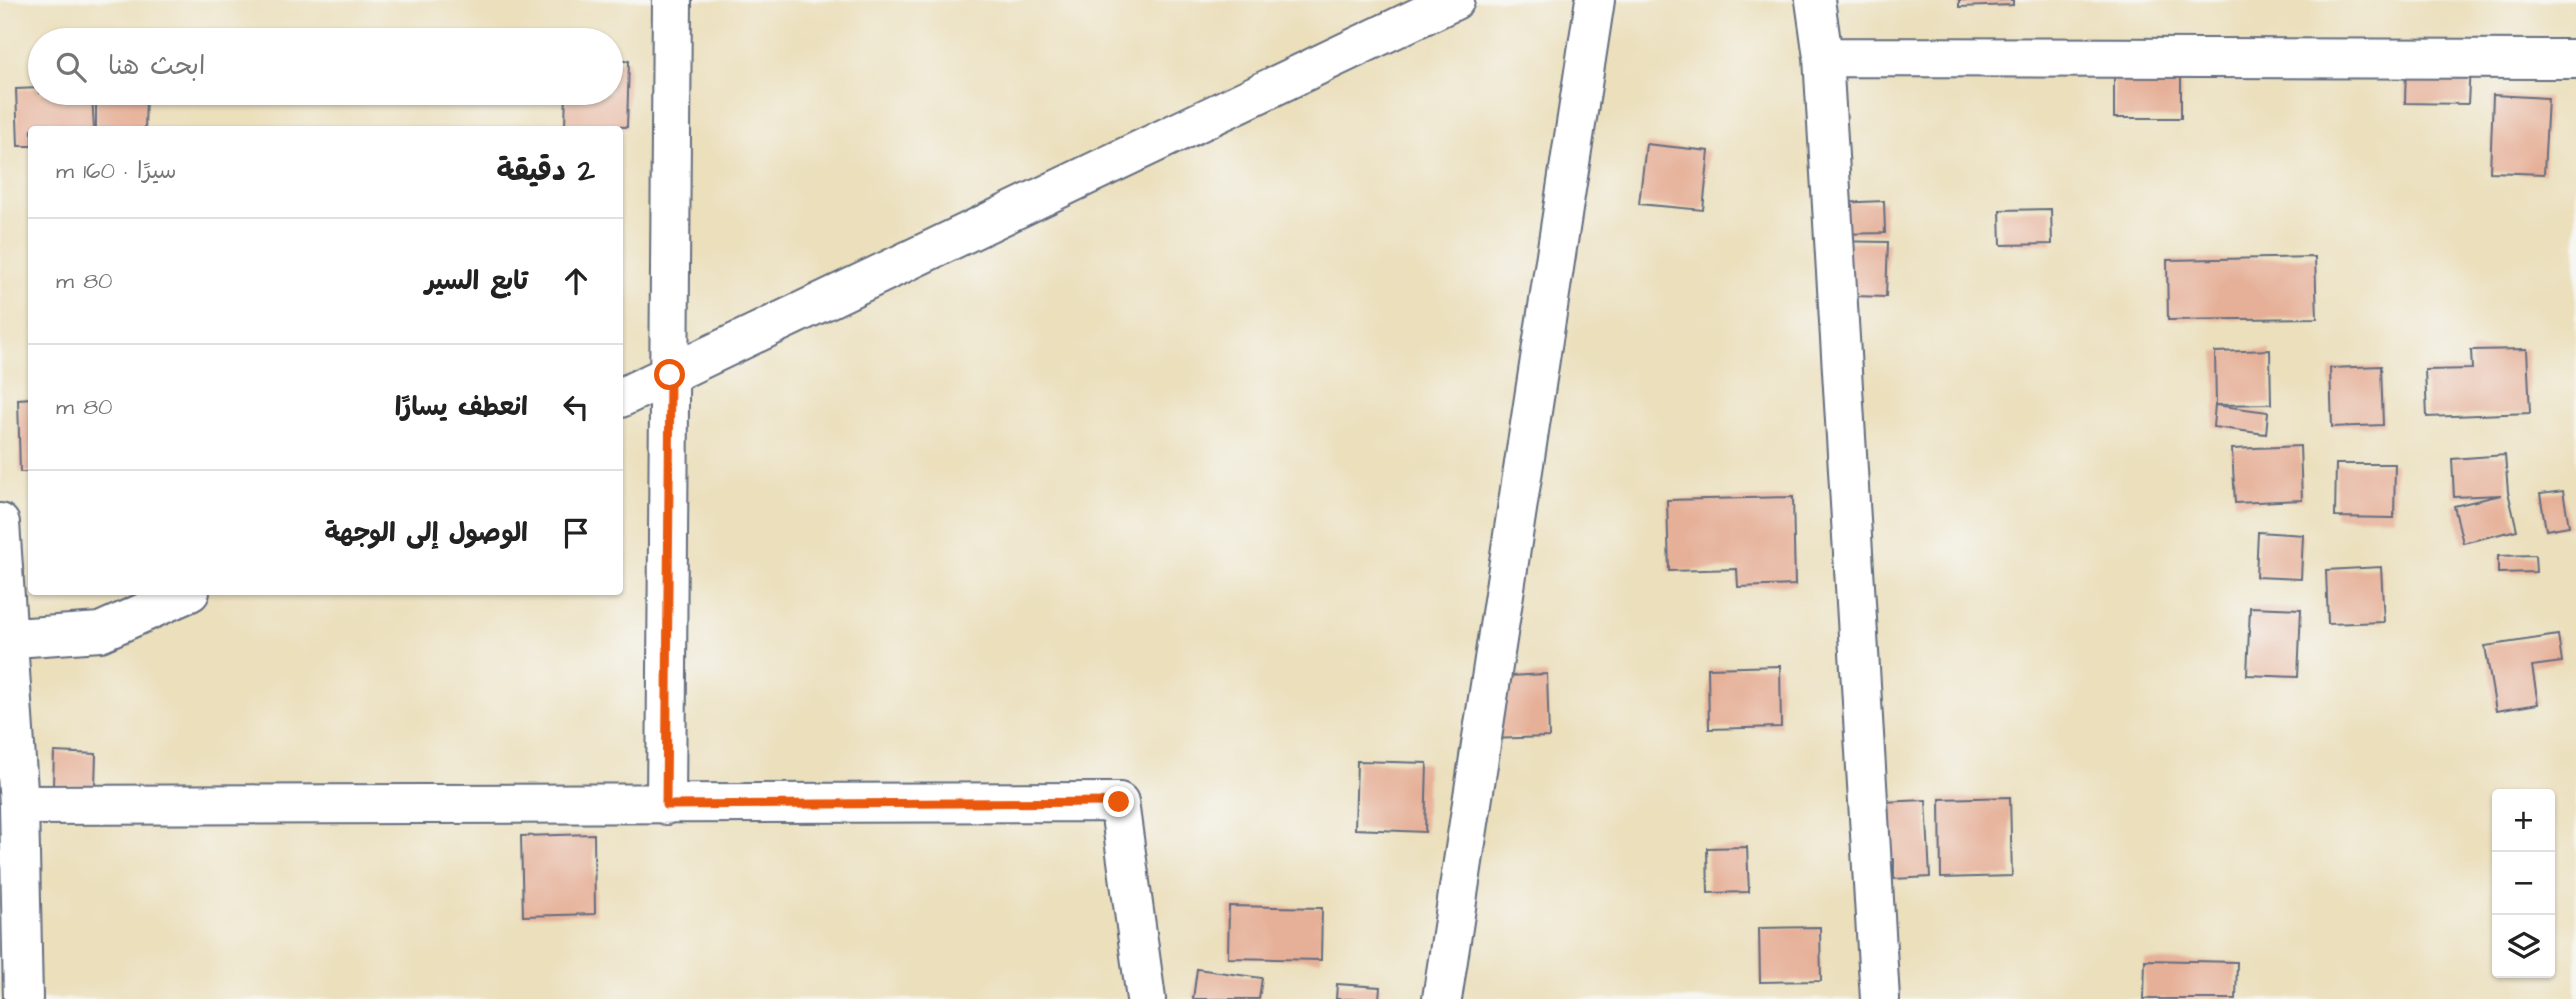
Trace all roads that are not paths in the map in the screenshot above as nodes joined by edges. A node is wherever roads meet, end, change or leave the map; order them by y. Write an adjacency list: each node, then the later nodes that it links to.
1 (672, 0): 7 (street)
2 (1455, 0): 7 (street)
3 (1595, 0): 16 (street)
4 (1815, 0): 5 (street)
5 (1824, 57): 6 (street); 17 (street)
6 (2576, 59)
7 (670, 375): 8 (street); 12 (street)
8 (623, 397)
9 (0, 523): 11 (street)
10 (183, 595): 11 (street)
11 (4, 639): 13 (street)
12 (666, 805): 13 (street); 15 (street)
13 (19, 806): 14 (street)
14 (23, 999)
15 (1146, 999)
16 (1443, 999)
17 (1880, 999)

